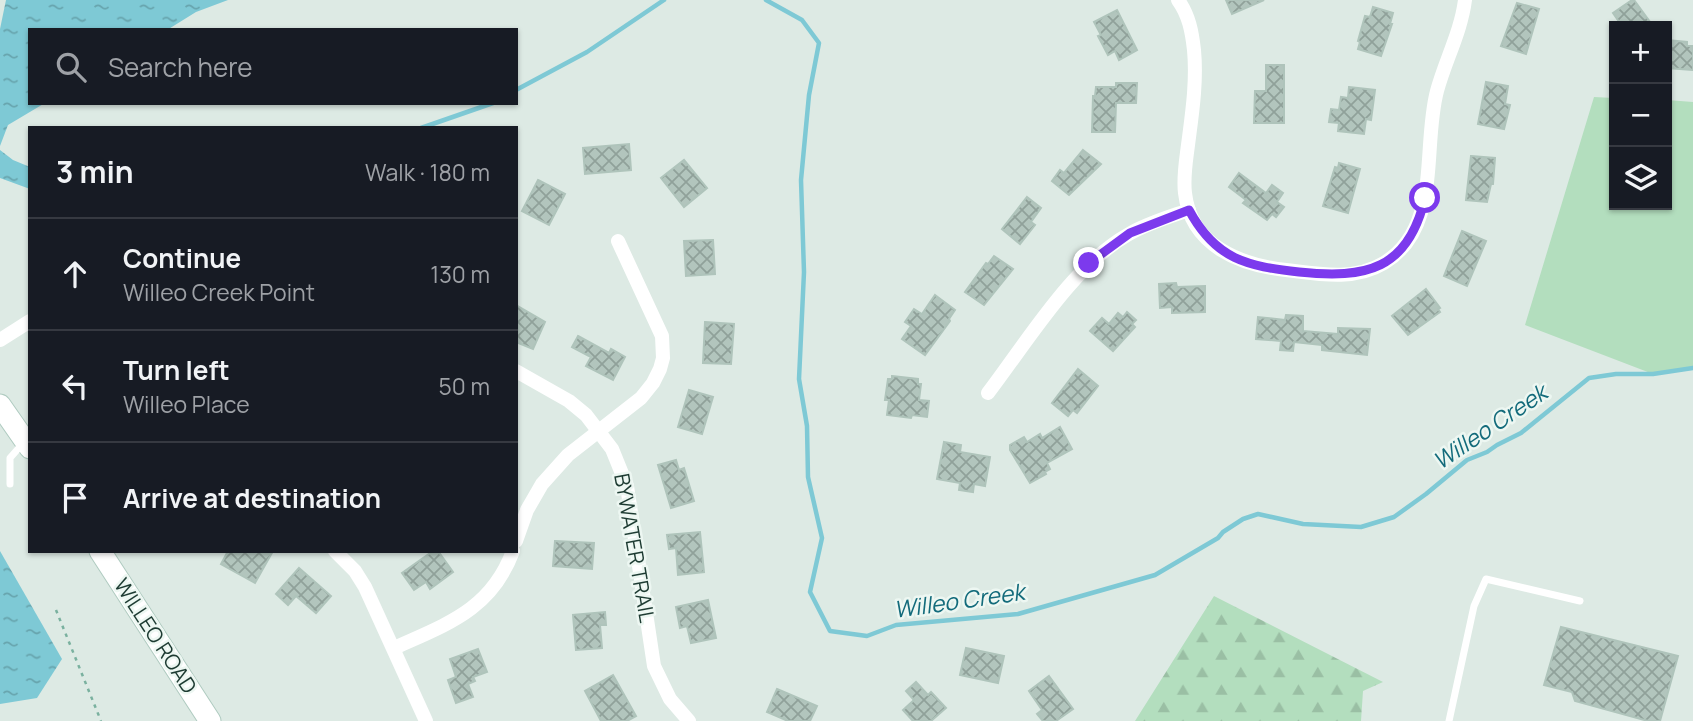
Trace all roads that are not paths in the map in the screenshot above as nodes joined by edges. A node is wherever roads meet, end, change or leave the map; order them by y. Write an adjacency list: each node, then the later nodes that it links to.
1 (1178, 0): 3 (street)
2 (1465, 0): 3 (street)
3 (1189, 210): 8 (street)
4 (618, 241): 10 (street)
5 (28, 322): 6 (street)
6 (0, 340)
7 (518, 372): 10 (street, BYWATER TRAIL)
8 (988, 393)
9 (0, 405): 11 (street)
10 (600, 430): 13 (street); 21 (street, BYWATER TRAIL)
11 (27, 444): 12 (lane)
12 (10, 484)
13 (518, 535)
14 (101, 553): 19 (street, WILLEO ROAD)
15 (337, 553): 18 (street)
16 (512, 553): 18 (street)
17 (1580, 601): 22 (lane)
18 (394, 648): 20 (street)
19 (210, 721)
20 (426, 721)
21 (690, 721)
22 (1449, 721)

